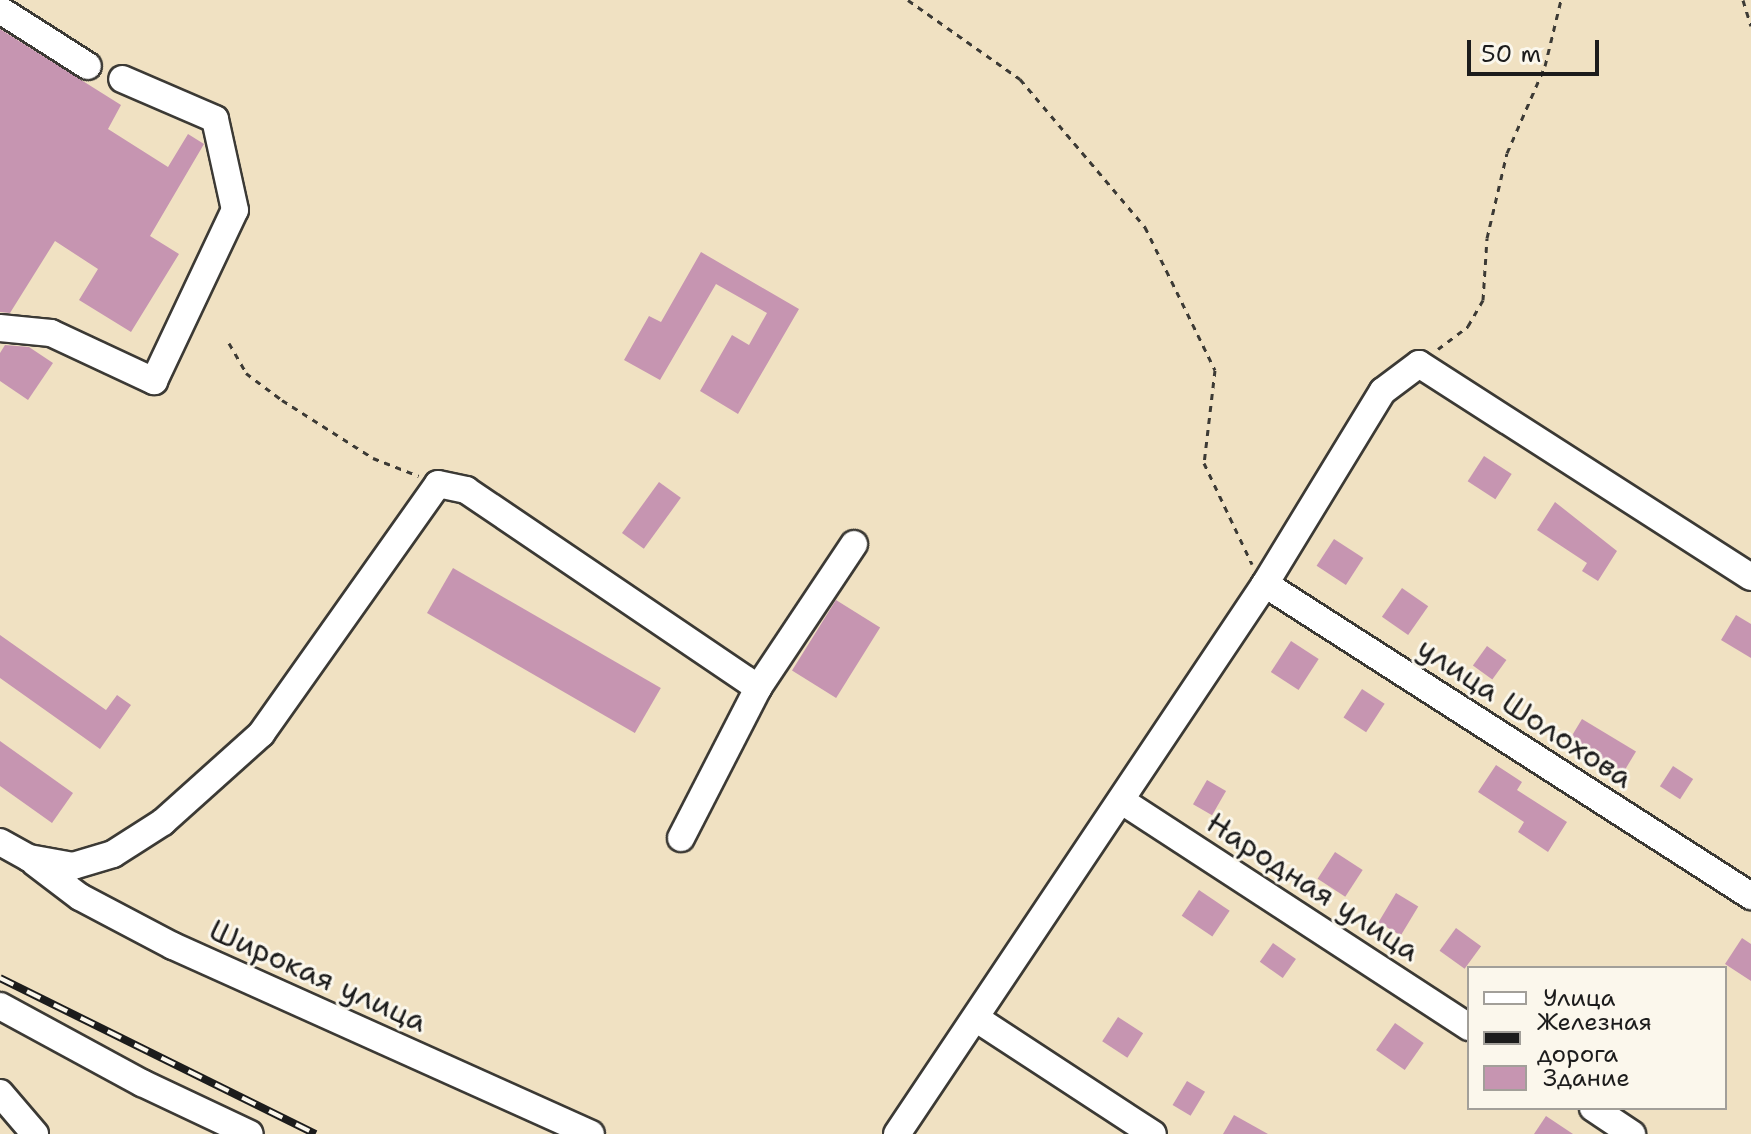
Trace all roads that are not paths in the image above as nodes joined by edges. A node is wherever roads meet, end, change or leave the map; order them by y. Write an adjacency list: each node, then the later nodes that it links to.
1 (0, 10): 2 (street)
2 (88, 66)
3 (122, 79): 4 (street)
4 (0, 328)
5 (854, 544): 8 (street)
6 (1751, 577): 7 (street)
7 (1265, 584): 9 (street); 13 (street, улица Шолохова)
8 (758, 688): 10 (street); 12 (street)
9 (1122, 801): 15 (street); 16 (street, Народная улица)
10 (681, 838)
11 (0, 842): 12 (street)
12 (29, 858): 21 (street, Широкая улица)
13 (1751, 896)
14 (0, 1006): 20 (street)
15 (977, 1019): 22 (street); 23 (street)
16 (1467, 1026)
17 (0, 1093): 19 (street)
18 (1596, 1110): 24 (street)
19 (35, 1134)
20 (250, 1134)
21 (591, 1134)
22 (897, 1134)
23 (1153, 1134)
24 (1632, 1134)

